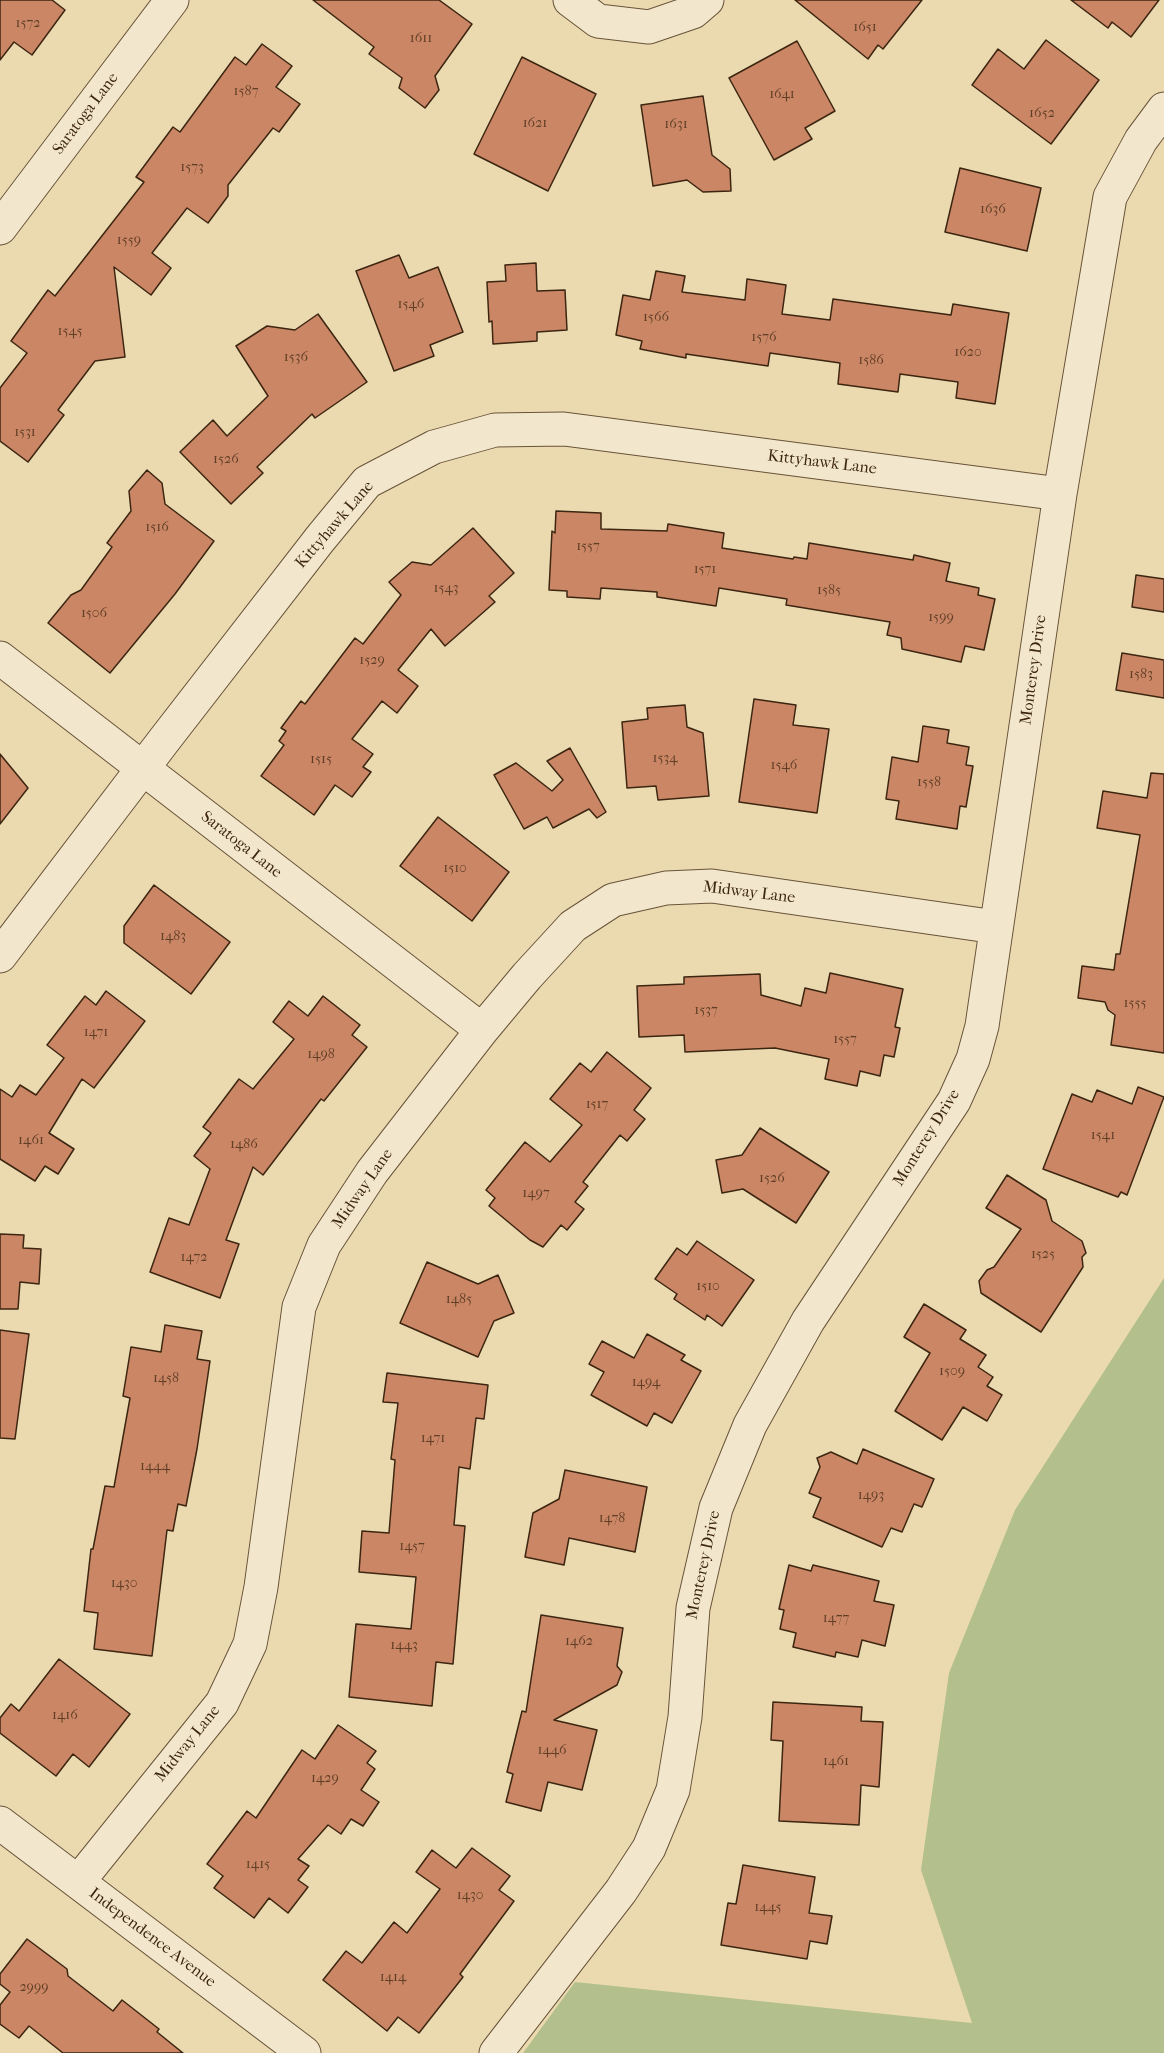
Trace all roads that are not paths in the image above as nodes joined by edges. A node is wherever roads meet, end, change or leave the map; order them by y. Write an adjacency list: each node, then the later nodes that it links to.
1 (172, 0): 5 (street, Saratoga Lane)
2 (570, 0): 3 (street)
3 (707, 0)
4 (1164, 110): 6 (street, Monterey Drive)
5 (0, 228)
6 (1060, 494): 8 (street, Kittyhawk Lane); 9 (street, Monterey Drive)
7 (0, 658): 8 (street, Saratoga Lane)
8 (142, 769): 10 (street, Kittyhawk Lane); 11 (street, Saratoga Lane)
9 (996, 927): 11 (street, Midway Lane); 15 (street, Monterey Drive)
10 (0, 956)
11 (482, 1030): 13 (street, Midway Lane)
12 (0, 1823): 13 (street, Independence Avenue)
13 (78, 1882): 14 (street, Independence Avenue)
14 (304, 2053)
15 (496, 2053)

